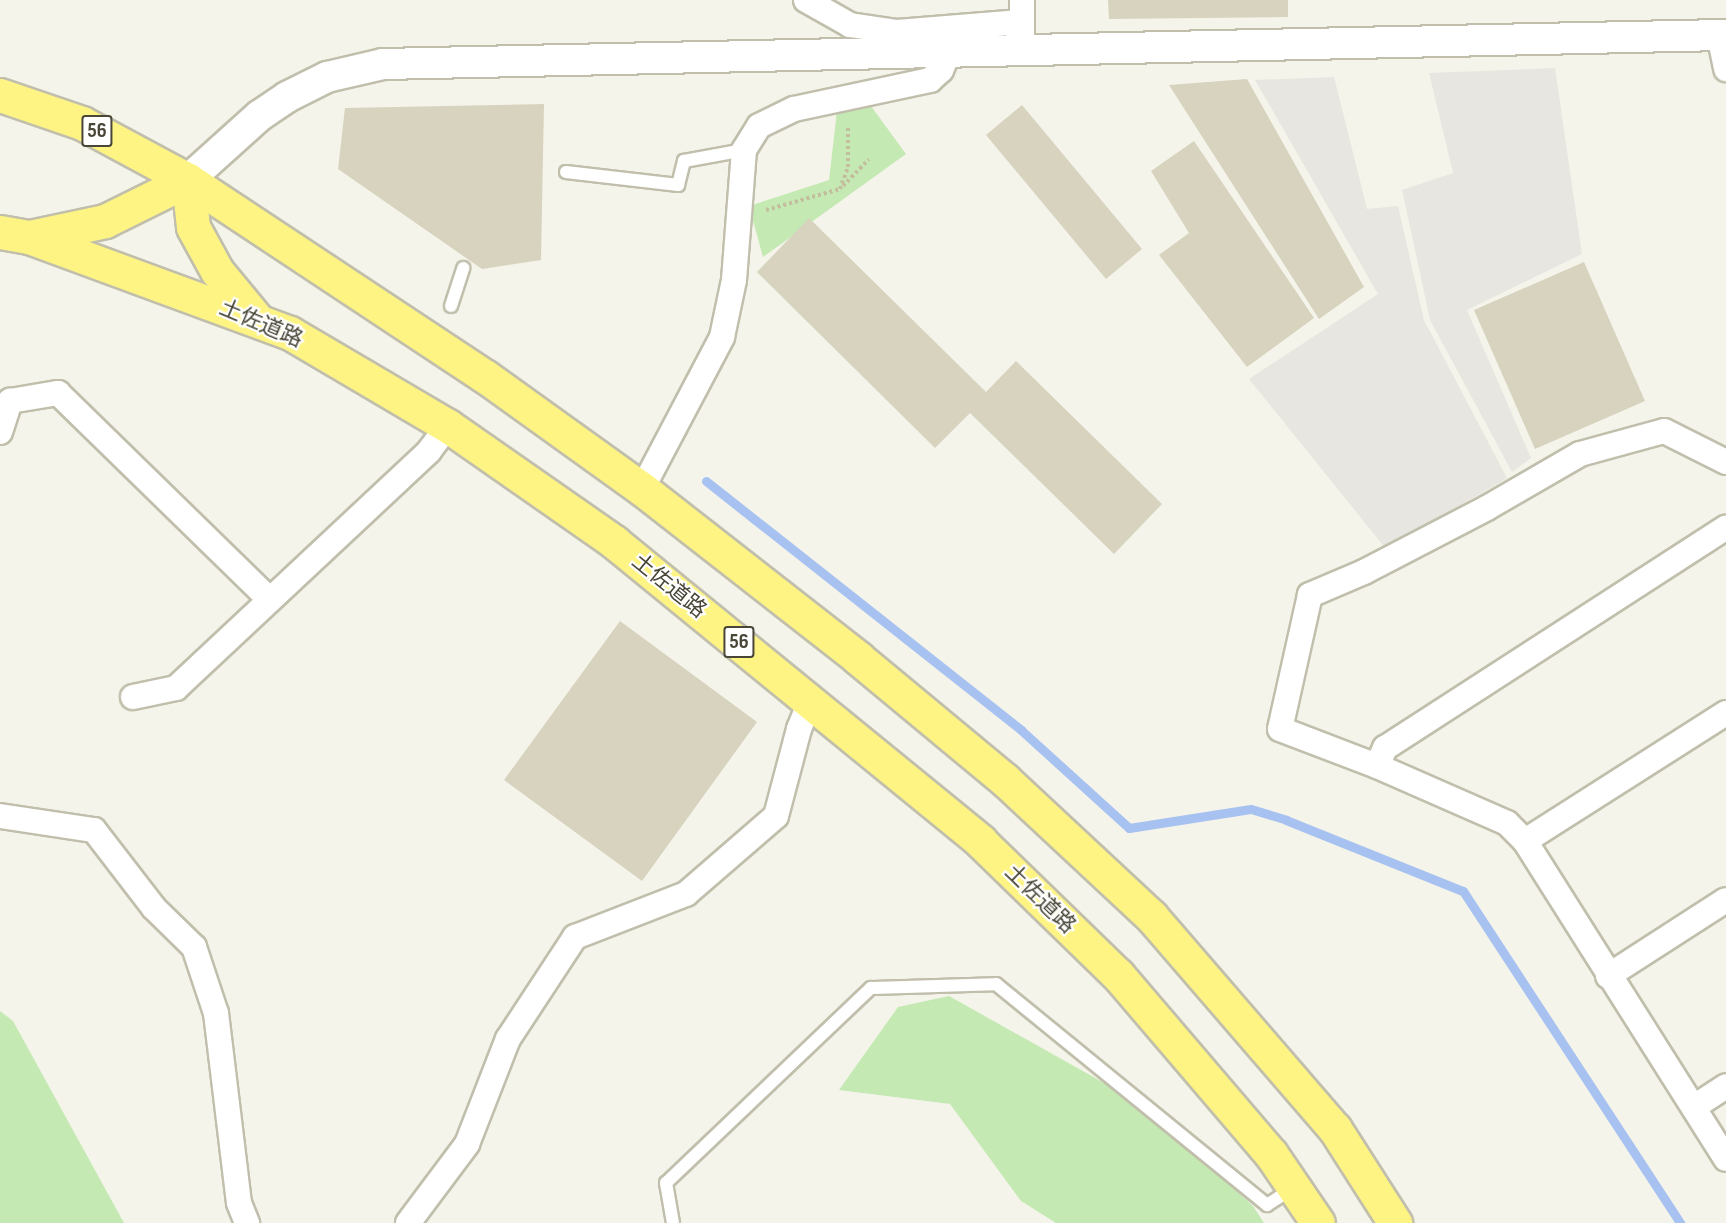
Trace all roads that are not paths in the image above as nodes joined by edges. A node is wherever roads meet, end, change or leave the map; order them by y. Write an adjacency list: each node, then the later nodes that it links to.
1 (806, 0): 2 (street)
2 (1022, 24): 3 (street); 4 (street)
3 (1723, 35): 5 (street)
4 (949, 52): 7 (street); 9 (street)
5 (1726, 69)
6 (0, 95): 9 (highway, 56)
7 (744, 150): 8 (lane); 17 (street)
8 (566, 172)
9 (188, 180): 10 (highway); 13 (highway); 17 (highway, 56)
10 (15, 235): 13 (highway, 土佐道路 / 56)
11 (463, 268): 12 (lane)
12 (451, 306)
13 (257, 319): 14 (highway, 土佐道路 / 56)
14 (448, 426): 19 (street); 21 (highway, 土佐道路 / 56)
15 (0, 432): 19 (street)
16 (1726, 462): 23 (street)
17 (642, 489): 36 (highway, 56)
18 (1726, 527): 23 (street)
19 (270, 600): 20 (street)
20 (133, 697)
21 (811, 699): 31 (highway, 土佐道路 / 56); 33 (street)
22 (1726, 713): 25 (street)
23 (1377, 766): 25 (street)
24 (0, 816): 32 (street)
25 (1525, 841): 27 (street)
26 (1726, 900): 27 (street)
27 (1608, 976): 29 (street)
28 (1726, 1086): 29 (street)
29 (1694, 1107): 30 (street)
30 (1726, 1159)
31 (1294, 1187): 34 (lane); 35 (highway, 土佐道路 / 56)
32 (247, 1223)
33 (408, 1223)
34 (673, 1223)
35 (1318, 1223)
36 (1395, 1223)

